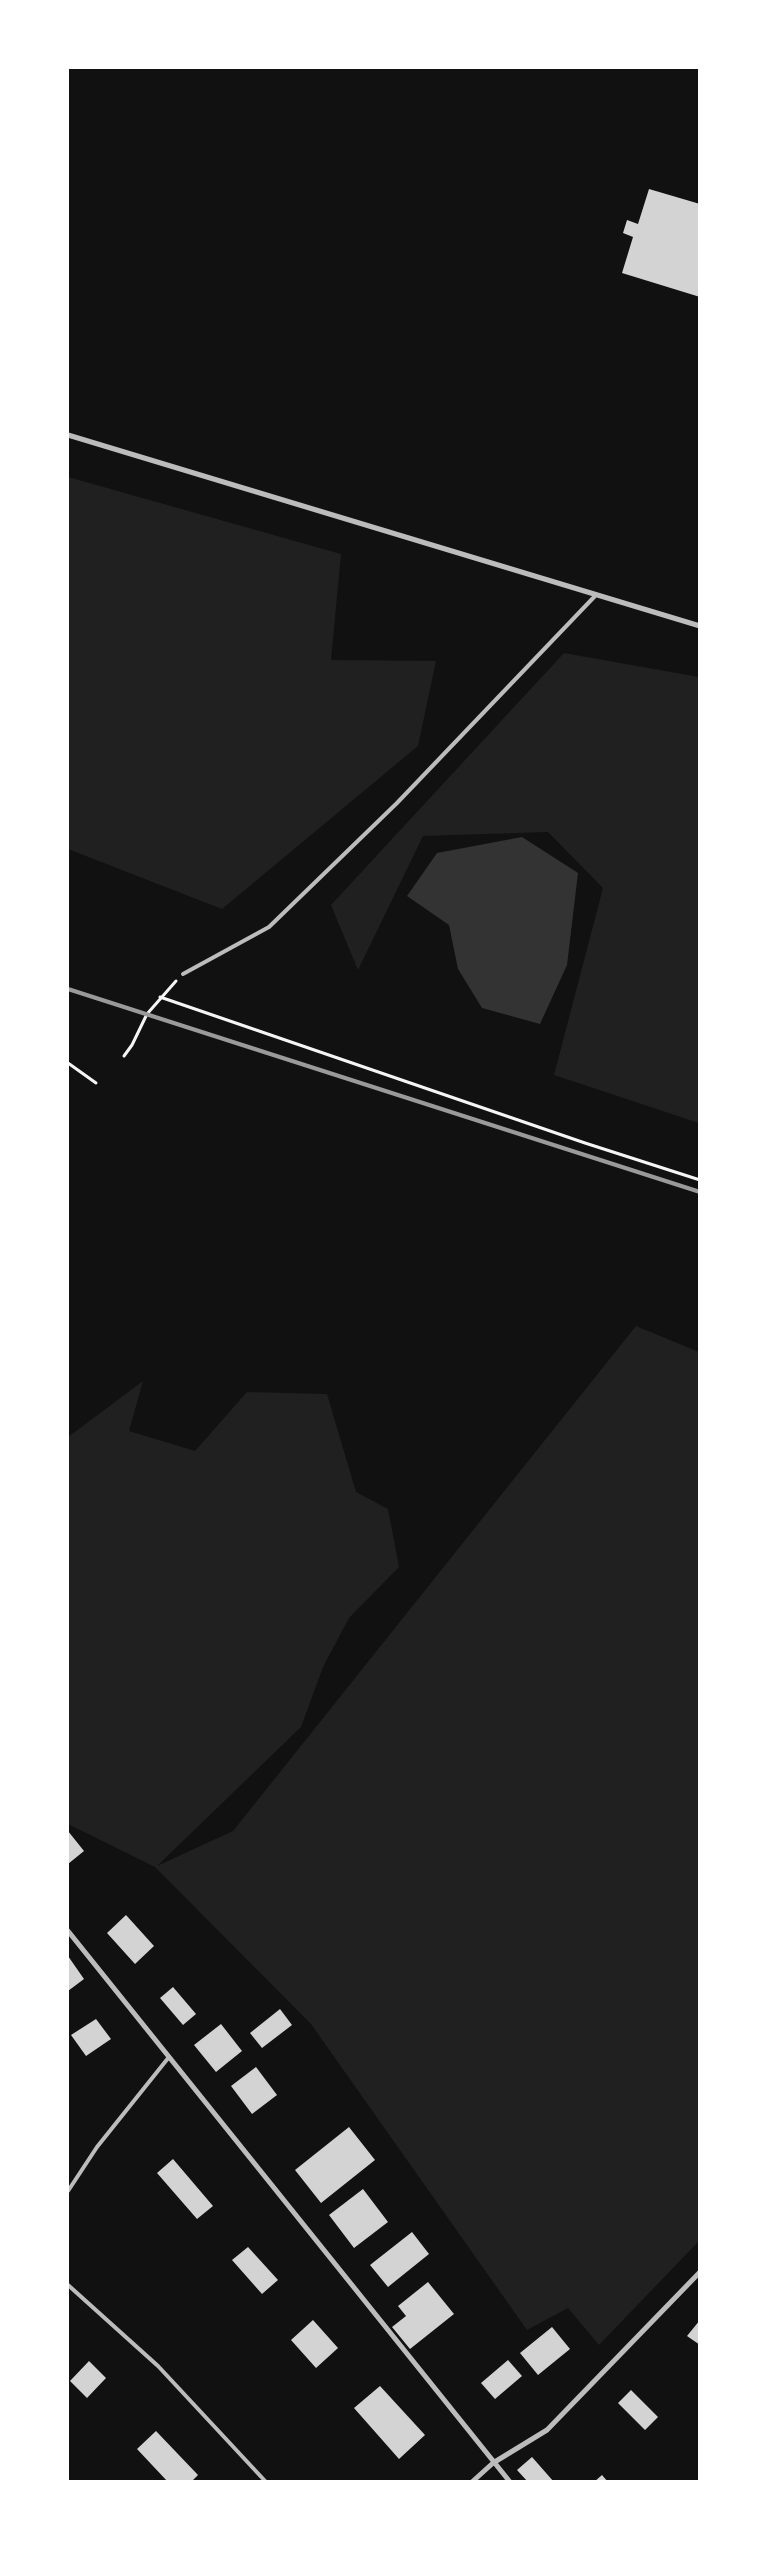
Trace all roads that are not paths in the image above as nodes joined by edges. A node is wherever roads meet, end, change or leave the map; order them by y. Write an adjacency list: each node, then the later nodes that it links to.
1 (68, 435): 2 (street)
2 (595, 596): 3 (street); 4 (lane)
3 (700, 626)
4 (183, 974)
5 (68, 1931): 6 (street)
6 (169, 2057): 7 (lane); 10 (street)
7 (68, 2191)
8 (700, 2272): 10 (street)
9 (68, 2285): 11 (lane)
10 (493, 2462): 12 (street); 13 (street)
11 (266, 2482)
12 (472, 2482)
13 (510, 2482)

